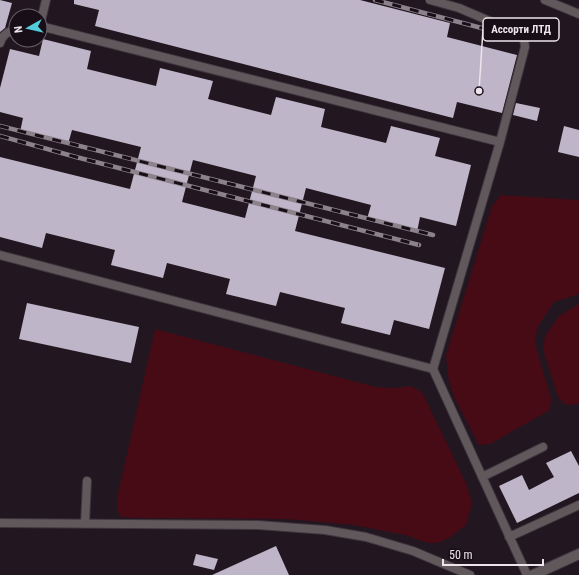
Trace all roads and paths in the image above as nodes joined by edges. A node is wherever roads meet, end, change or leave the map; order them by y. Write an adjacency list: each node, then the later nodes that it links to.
1 (430, 0): 7 (lane)
2 (545, 0): 3 (lane)
3 (579, 14)
4 (48, 27): 7 (lane)
5 (8, 32): 6 (lane)
6 (0, 43)
7 (500, 142): 9 (lane)
8 (0, 255): 9 (lane)
9 (433, 369): 11 (lane)
10 (543, 447): 11 (lane)
11 (482, 477): 16 (lane)
12 (87, 481): 15 (lane)
13 (579, 505): 16 (lane)
14 (0, 523): 15 (lane)
15 (85, 524): 18 (lane)
16 (509, 537): 19 (lane)
17 (579, 554): 20 (street)
18 (470, 575)
19 (527, 575)
20 (533, 575)

